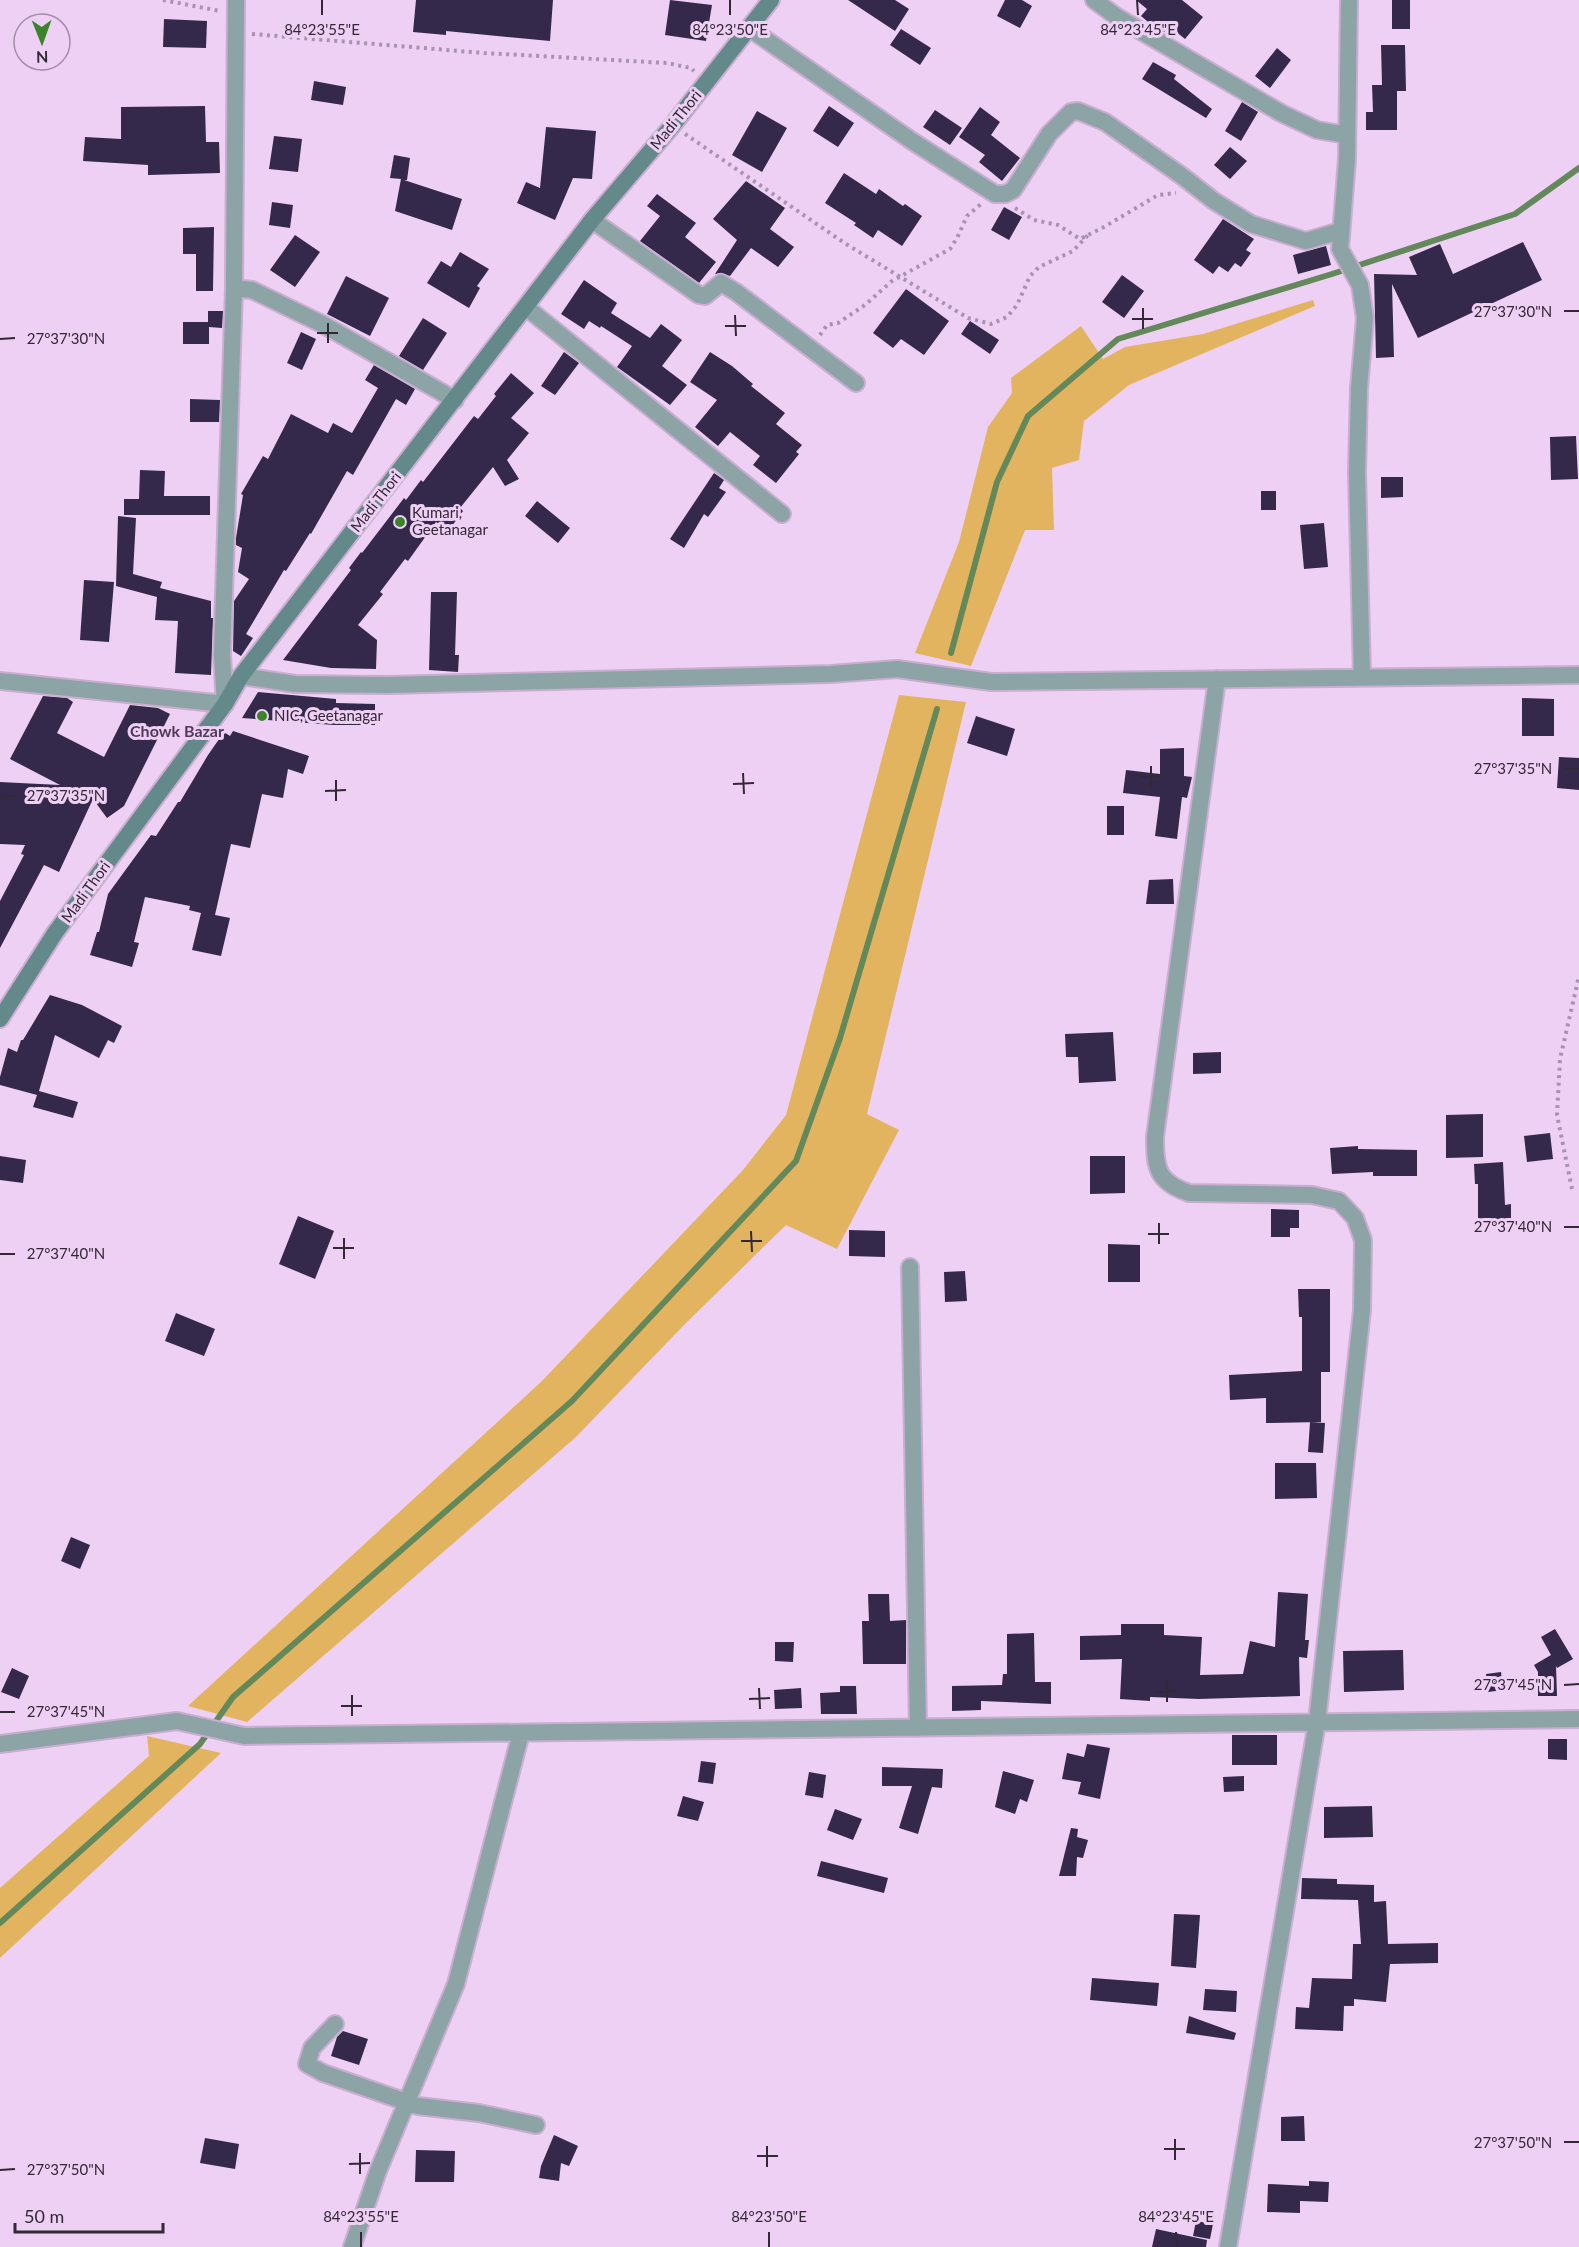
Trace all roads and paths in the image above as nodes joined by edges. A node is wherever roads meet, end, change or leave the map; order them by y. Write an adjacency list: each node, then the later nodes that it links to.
1 (163, 0): 5 (path)
2 (771, 0): 6 (main road, Madi Thori)
3 (1094, 0): 10 (street)
4 (1349, 0): 10 (street)
5 (236, 7): 7 (street)
6 (749, 28): 8 (main road, Madi Thori); 12 (street)
7 (236, 33): 8 (path); 17 (street)
8 (705, 83): 9 (main road, Madi Thori)
9 (672, 126): 13 (main road, Madi Thori); 16 (path)
10 (1347, 135): 14 (street)
11 (1201, 190): 12 (street); 14 (street); 15 (path)
12 (992, 192): 15 (path); 16 (path)
13 (592, 220): 18 (main road, Madi Thori); 20 (street)
14 (1341, 231): 25 (street)
15 (1088, 235): 16 (path)
16 (900, 277): 19 (path)
17 (234, 288): 21 (street); 28 (street)
18 (527, 308): 21 (main road, Madi Thori); 22 (street)
19 (815, 344)
20 (856, 383)
21 (455, 400): 24 (main road, Madi Thori)
22 (782, 514)
23 (1579, 675): 25 (street)
24 (241, 676): 26 (street); 28 (main road, Madi Thori)
25 (1362, 677): 26 (street)
26 (1217, 679): 34 (street)
27 (0, 681): 28 (street)
28 (225, 704): 30 (main road, Madi Thori)
29 (1579, 976): 31 (path)
30 (0, 1019)
31 (1572, 1189)
32 (910, 1267): 35 (street)
33 (1579, 1719): 34 (street)
34 (1317, 1722): 35 (street); 42 (street)
35 (918, 1728): 36 (street)
36 (521, 1733): 37 (street); 39 (street)
37 (0, 1744)
38 (335, 2024): 39 (street)
39 (406, 2101): 40 (street); 41 (street)
40 (536, 2125)
41 (352, 2247)
42 (1228, 2247)

